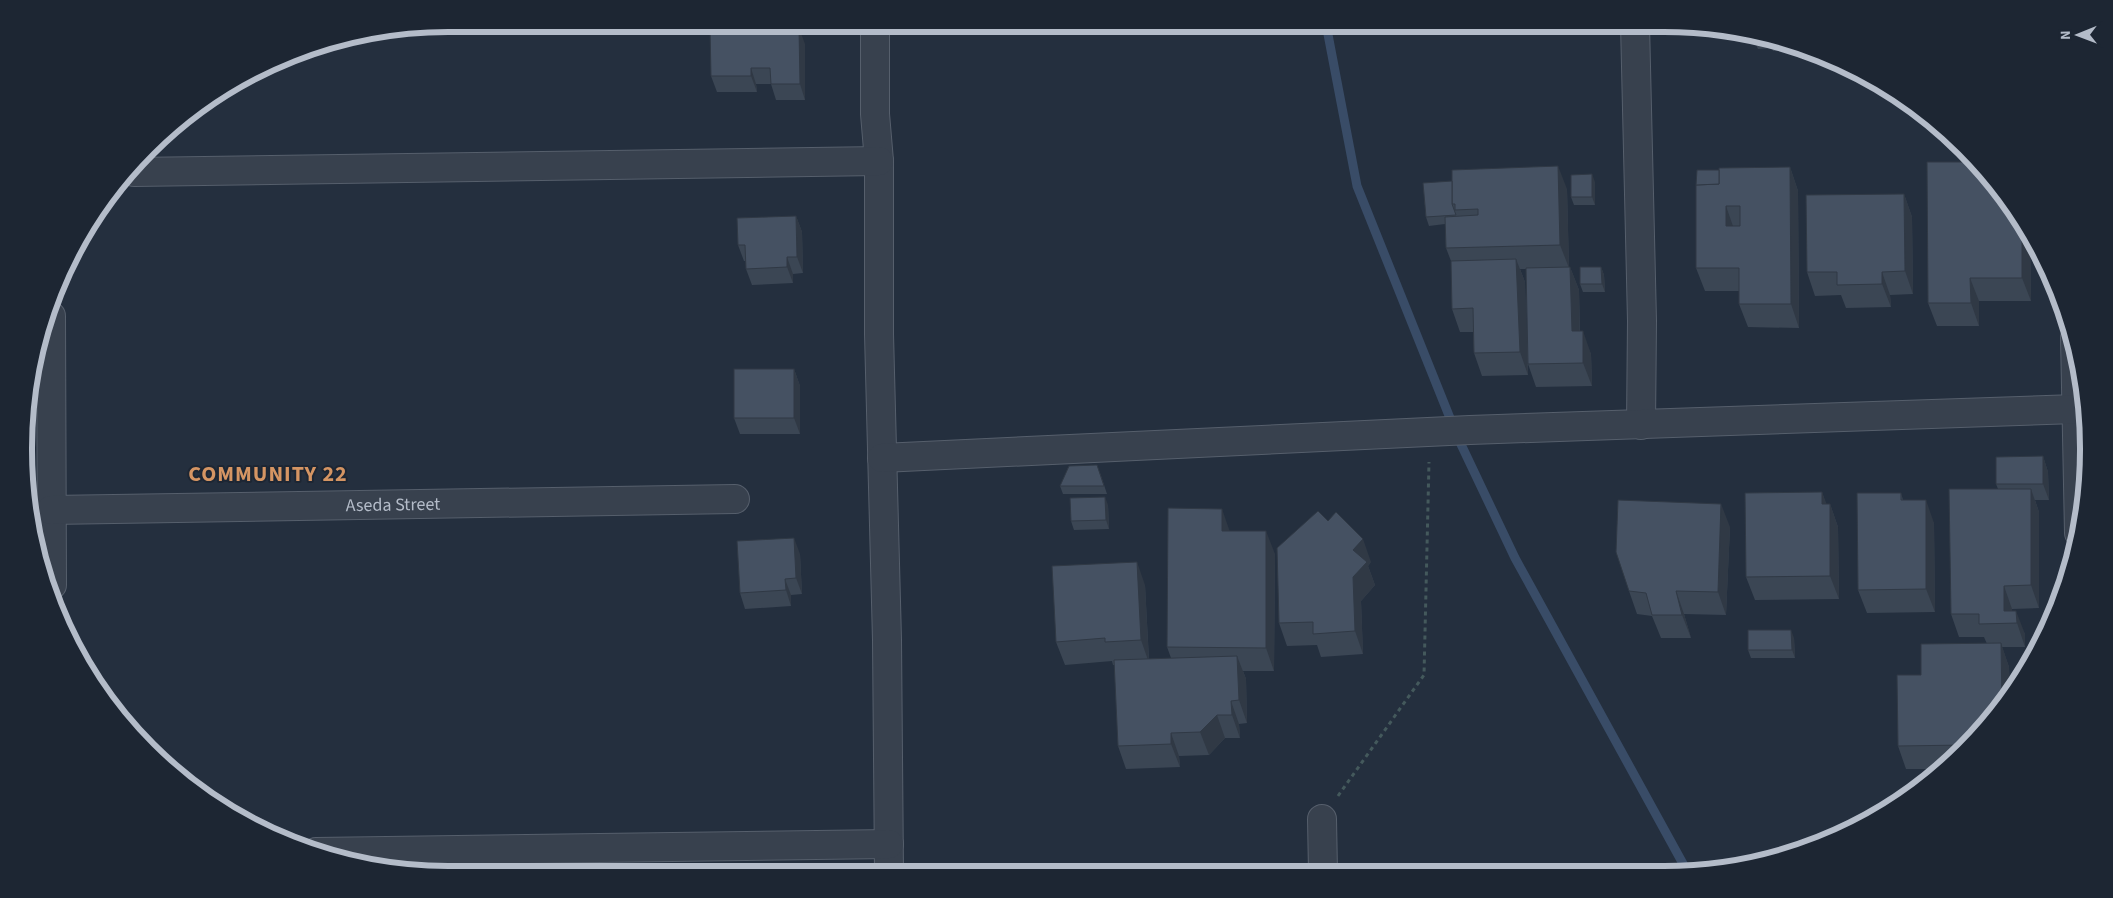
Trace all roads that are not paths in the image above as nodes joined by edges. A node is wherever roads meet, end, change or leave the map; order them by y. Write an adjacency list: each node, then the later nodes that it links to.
1 (875, 32): 3 (street)
2 (1635, 32): 8 (street)
3 (878, 161): 4 (street); 9 (street)
4 (138, 172)
5 (51, 328): 12 (street)
6 (2075, 386): 7 (street)
7 (2076, 409): 8 (street); 10 (street)
8 (1641, 425): 9 (street)
9 (882, 458): 15 (street)
10 (2078, 494)
11 (735, 499): 12 (street, Aseda Street)
12 (51, 510): 13 (street)
13 (52, 573)
14 (1322, 819): 18 (street)
15 (889, 844): 16 (street); 17 (street)
16 (344, 852)
17 (889, 866)
18 (1323, 866)

